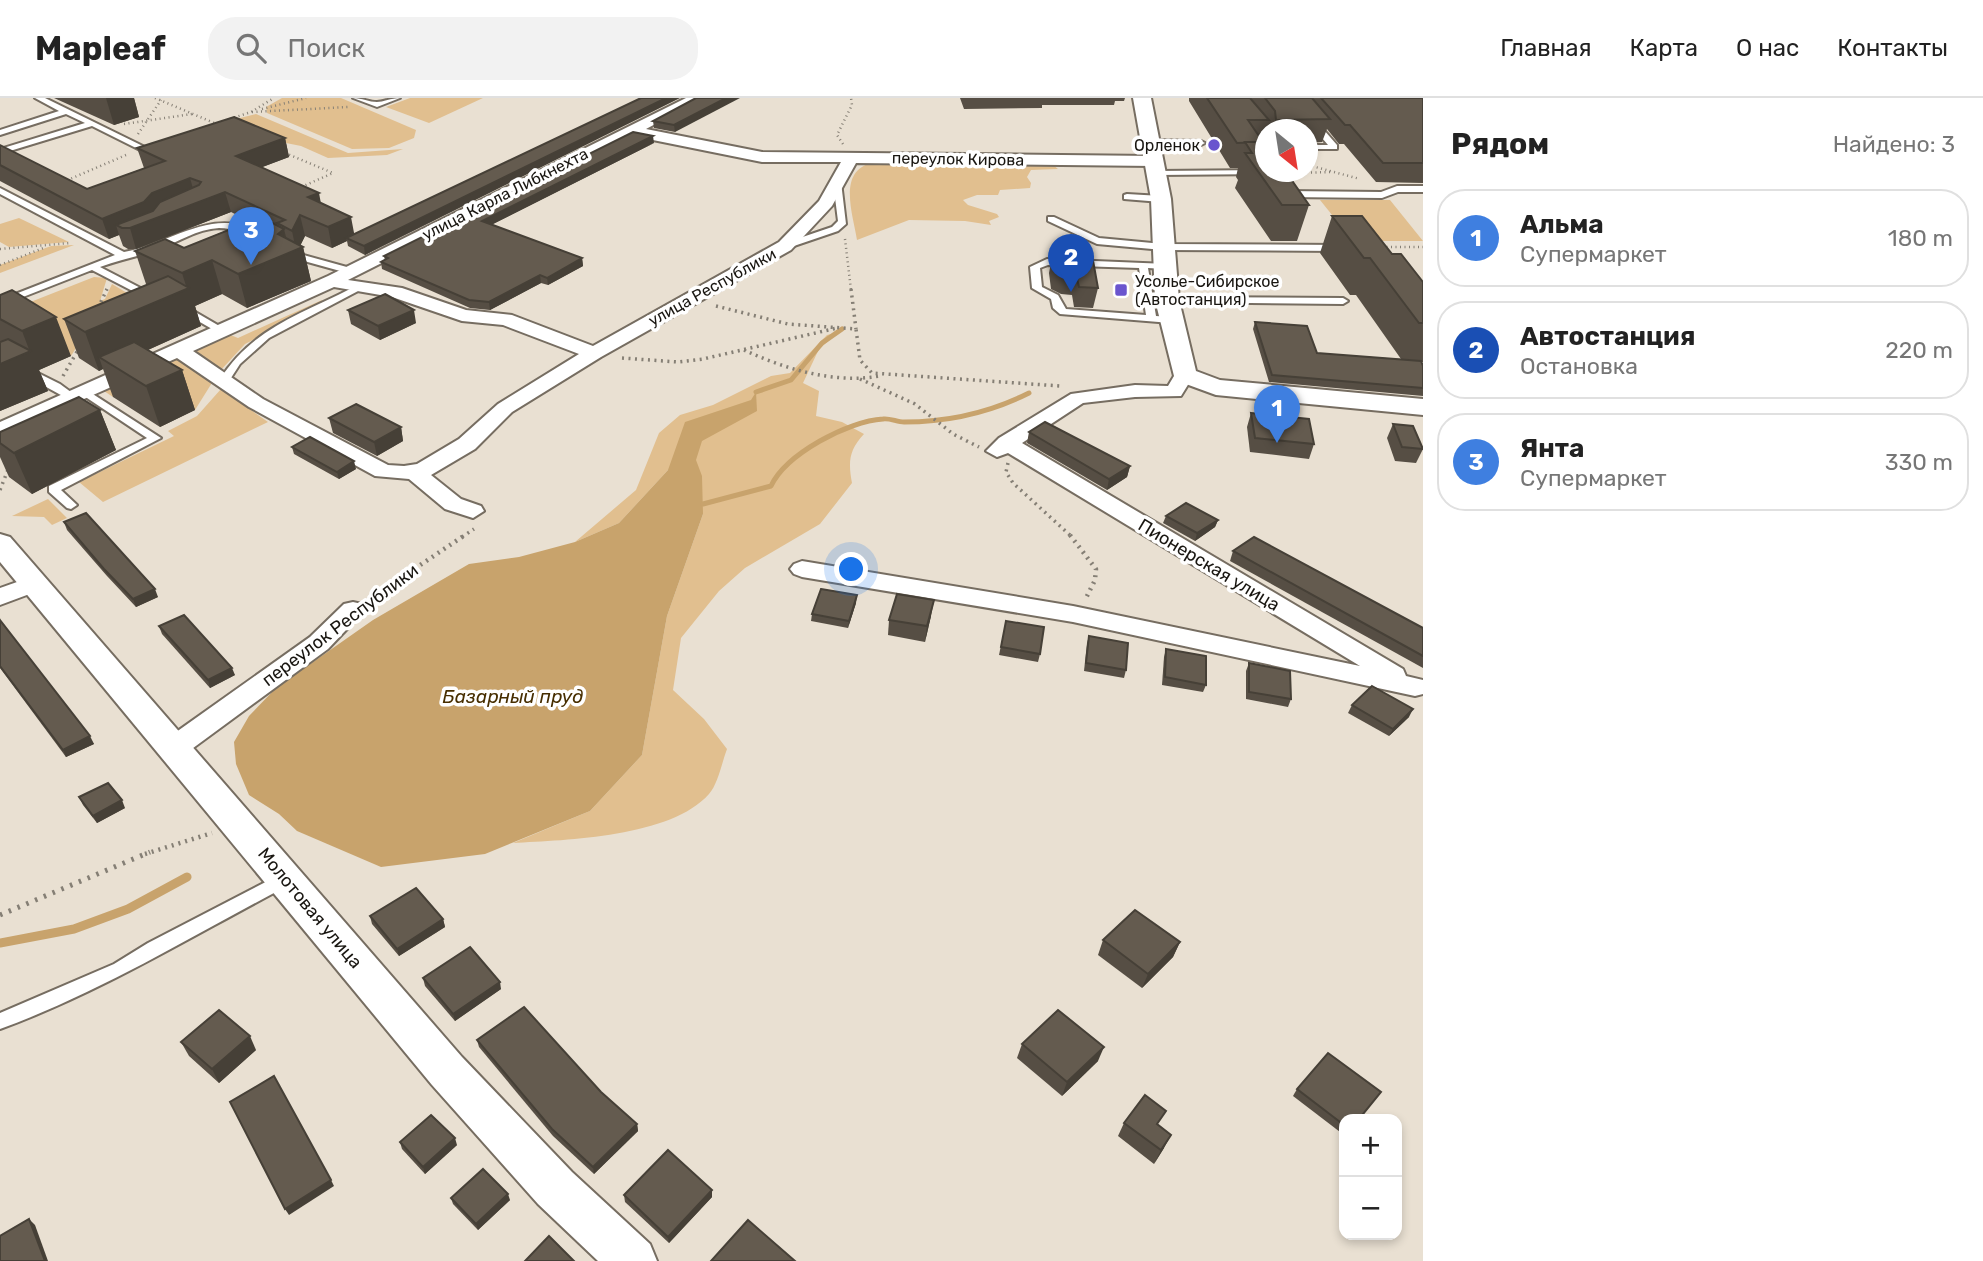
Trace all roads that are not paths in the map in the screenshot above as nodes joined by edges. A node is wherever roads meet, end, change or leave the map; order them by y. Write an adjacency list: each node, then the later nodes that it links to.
1 (39, 98): 8 (lane)
2 (357, 98): 3 (lane)
3 (396, 98)
4 (697, 98): 13 (street, улица Карла Либкнехта)
5 (1142, 98): 21 (street)
6 (1232, 98): 11 (lane)
7 (1292, 98): 9 (lane)
8 (66, 111): 10 (lane); 14 (lane)
9 (1310, 119)
10 (91, 124): 17 (lane); 18 (lane)
11 (1255, 129)
12 (1318, 129): 16 (lane)
13 (632, 131): 19 (street, переулок Кирова); 41 (street, улица Карла Либкнехта)
14 (0, 133)
15 (1201, 143): 21 (lane)
16 (1318, 148)
17 (147, 150)
18 (0, 152)
19 (762, 157): 20 (street, переулок Кирова); 23 (street, переулок Кирова)
20 (851, 158): 21 (street, переулок Кирова); 23 (street, улица Республики)
21 (1153, 159): 22 (lane); 28 (street)
22 (1255, 169)
23 (824, 178): 33 (street, улица Республики); 33 (lane)
24 (1423, 189): 26 (lane)
25 (0, 191): 34 (lane)
26 (1272, 194)
27 (1127, 197): 28 (lane)
28 (1161, 199): 39 (street)
29 (1051, 219): 39 (lane)
30 (1301, 237): 36 (lane)
31 (261, 238): 38 (lane)
32 (117, 243): 34 (lane)
33 (785, 246): 49 (street, улица Республики)
34 (106, 247): 38 (lane)
35 (1353, 247): 36 (lane)
36 (1309, 248): 39 (lane)
37 (283, 251): 41 (lane)
38 (123, 255): 40 (lane)
39 (1157, 259): 46 (street); 46 (lane)
40 (93, 267): 45 (lane); 47 (lane)
41 (351, 271): 42 (street, улица Карла Либкнехта)
42 (334, 280): 43 (street); 47 (street, улица Карла Либкнехта)
43 (355, 290): 49 (street); 52 (lane)
44 (1343, 301): 46 (lane)
45 (0, 303)
46 (1164, 313): 51 (street)
47 (223, 331): 48 (street, улица Карла Либкнехта)
48 (179, 350): 52 (street); 53 (street, улица Карла Либкнехта)
49 (594, 354): 56 (street, улица Республики)
50 (0, 357): 53 (lane)
51 (1184, 375): 54 (street); 63 (street, Пионерская улица)
52 (225, 379): 56 (street)
53 (79, 395): 55 (street, улица Карла Либкнехта); 57 (lane)
54 (1423, 407)
55 (0, 430)
56 (414, 472): 58 (street)
57 (71, 505)
58 (473, 511)
59 (0, 543): 61 (street, Молотовая улица)
60 (802, 569): 63 (street)
61 (17, 590): 64 (street, Молотовая улица)
62 (353, 610): 64 (street, переулок Республики)
63 (1419, 689)
64 (175, 747): 65 (street, Молотовая улица)
65 (286, 878): 66 (lane); 67 (street, Молотовая улица)
66 (0, 1021)
67 (633, 1261)

